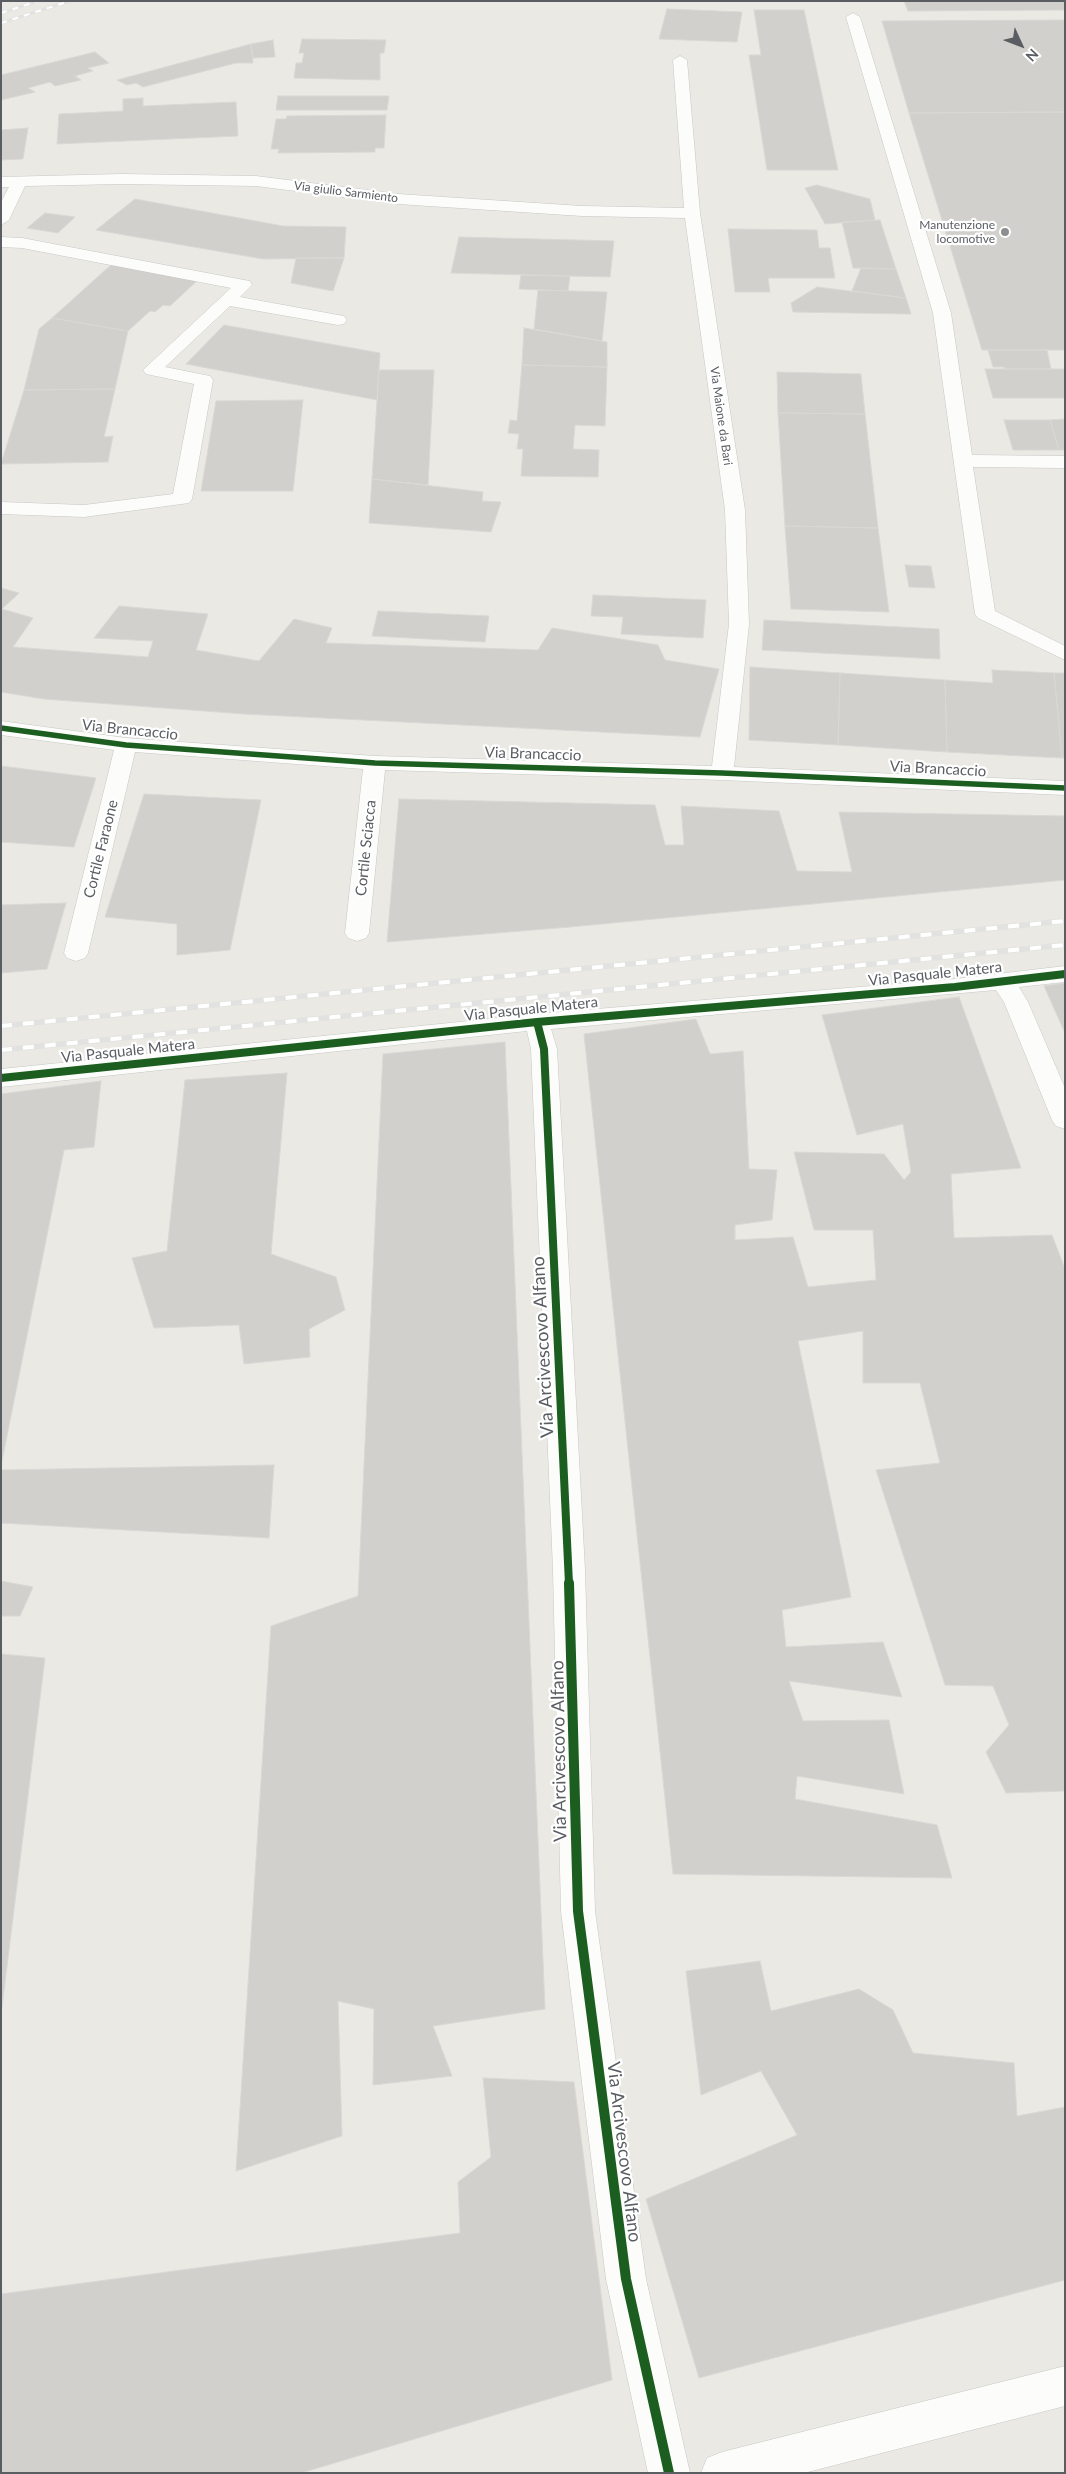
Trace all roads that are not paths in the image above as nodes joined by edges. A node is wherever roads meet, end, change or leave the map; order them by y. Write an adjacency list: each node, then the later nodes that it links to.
1 (853, 17): 10 (street)
2 (680, 60): 5 (street, Via Maione da Bari)
3 (19, 181): 4 (street, Via giulio Sarmiento); 5 (street, Via giulio Sarmiento); 6 (street)
4 (1, 182)
5 (692, 213): 17 (street, Via Maione da Bari)
6 (1, 220)
7 (1, 242): 8 (street)
8 (226, 300): 9 (street); 12 (street)
9 (338, 320)
10 (964, 461): 11 (street); 13 (street)
11 (1065, 462)
12 (1, 508)
13 (1065, 654)
14 (1, 728): 15 (street, Via Brancaccio)
15 (126, 745): 16 (street, Via Brancaccio); 20 (street, Cortile Faraone)
16 (375, 763): 17 (street, Via Brancaccio); 19 (street, Cortile Sciacca)
17 (722, 773): 18 (street, Via Brancaccio)
18 (1065, 788)
19 (357, 933)
20 (76, 953)
21 (1065, 974): 22 (street, Via Pasquale Matera)
22 (1003, 981): 23 (street, Via Pasquale Matera); 25 (street)
23 (537, 1022): 24 (street, Via Pasquale Matera); 27 (street, Via Arcivescovo Alfano)
24 (1, 1078)
25 (1065, 1120)
26 (1065, 2386): 28 (street)
27 (670, 2473)
28 (722, 2473)

